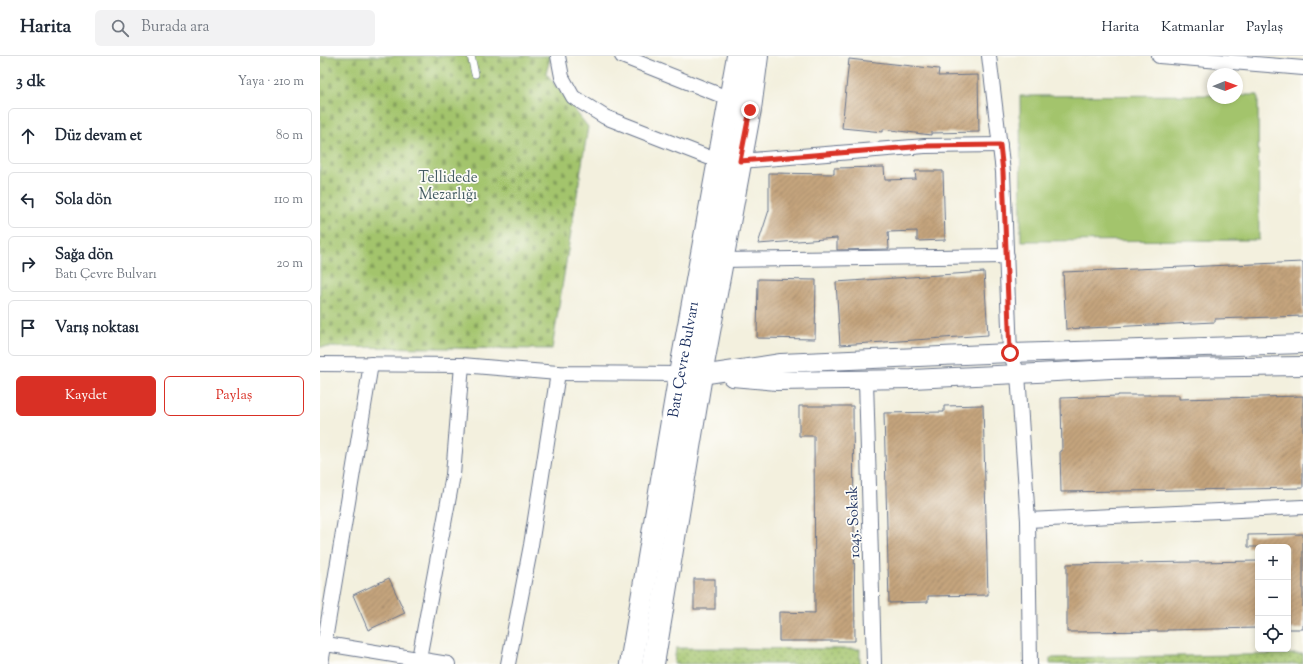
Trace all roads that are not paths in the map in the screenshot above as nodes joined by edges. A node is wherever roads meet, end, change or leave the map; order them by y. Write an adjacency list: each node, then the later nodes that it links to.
1 (471, 56): 10 (lane)
2 (558, 56): 13 (street)
3 (622, 56): 11 (street)
4 (738, 56): 11 (main road, Batı Çevre Bulvarı)
5 (757, 56): 14 (main road, Batı Çevre Bulvarı)
6 (989, 56): 12 (street)
7 (1159, 56): 8 (street)
8 (1249, 60): 9 (street)
9 (1303, 68)
10 (475, 74)
11 (730, 99): 13 (main road, Batı Çevre Bulvarı)
12 (1000, 145): 14 (street); 15 (street)
13 (718, 161): 24 (main road, Batı Çevre Bulvarı)
14 (740, 161): 16 (main road, Batı Çevre Bulvarı)
15 (1006, 256): 16 (street); 18 (street)
16 (722, 260): 26 (main road, Batı Çevre Bulvarı)
17 (1303, 344): 18 (street)
18 (1010, 353): 25 (street); 26 (street)
19 (320, 364): 20 (street)
20 (371, 364): 21 (street); 30 (street)
21 (462, 365): 23 (street); 31 (street)
22 (1303, 366): 25 (street)
23 (558, 373): 24 (street); 34 (street)
24 (680, 374): 26 (street); 35 (main road, Batı Çevre Bulvarı)
25 (1018, 374): 27 (street); 29 (street)
26 (701, 375): 27 (street); 36 (main road, Batı Çevre Bulvarı)
27 (866, 380): 37 (street, 1045. Sokak)
28 (1303, 507): 29 (street)
29 (1028, 520): 38 (street)
30 (322, 644): 31 (street); 32 (street)
31 (418, 662): 33 (street)
32 (321, 664)
33 (448, 664)
34 (508, 664)
35 (631, 664)
36 (653, 664)
37 (874, 664)
38 (1030, 664)

